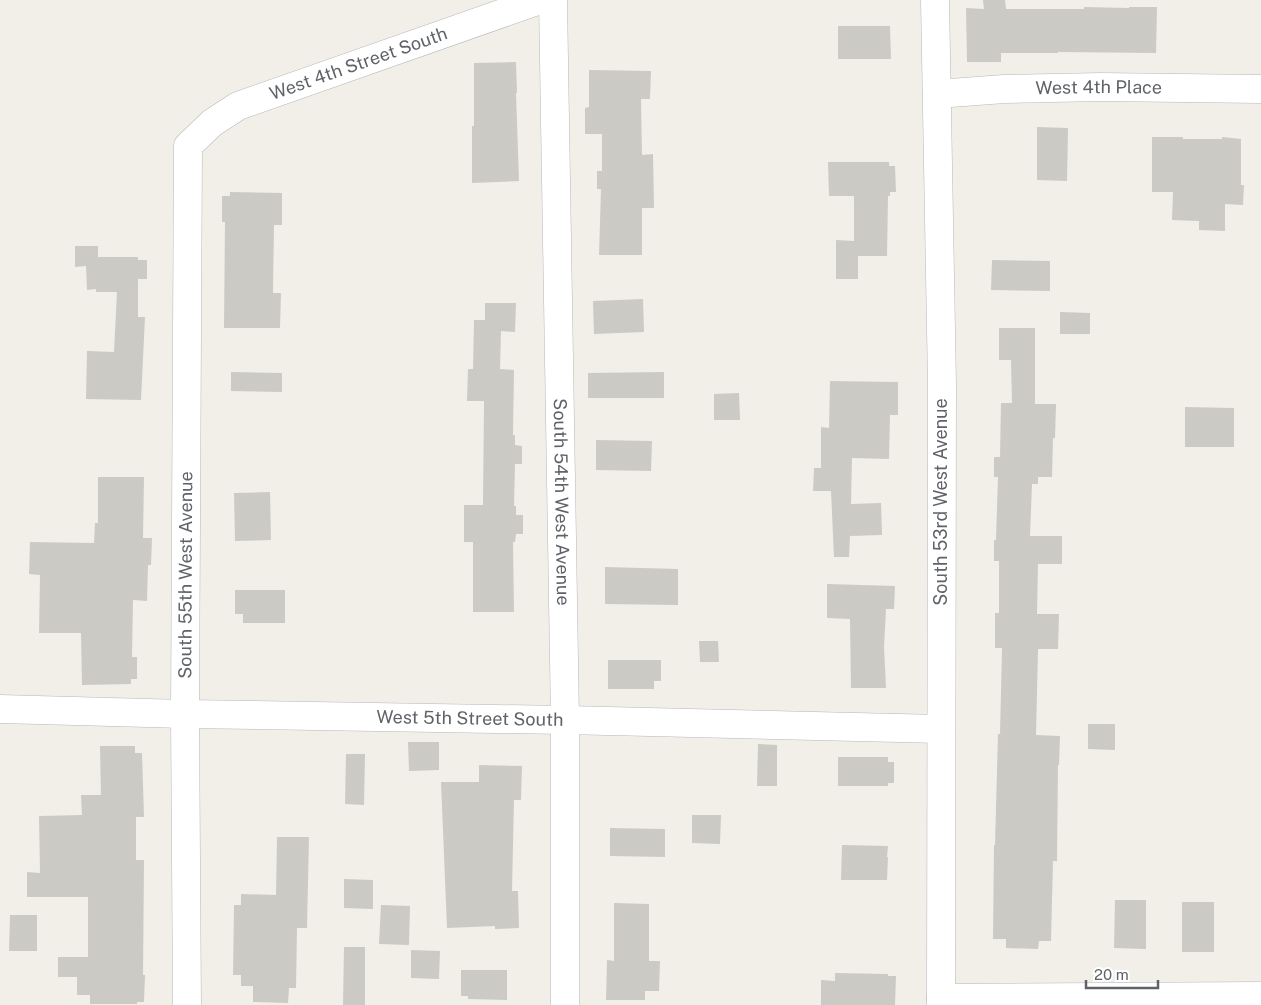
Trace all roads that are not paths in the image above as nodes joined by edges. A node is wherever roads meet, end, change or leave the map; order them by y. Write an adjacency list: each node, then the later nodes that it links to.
1 (540, 0): 6 (street, West 4th Street South)
2 (553, 0): 9 (street, South 54th West Avenue)
3 (935, 0): 5 (street, South 53rd West Avenue)
4 (1261, 89): 5 (street, West 4th Place)
5 (937, 94): 10 (street, South 53rd West Avenue)
6 (188, 146): 8 (street, South 55th West Avenue)
7 (0, 709): 8 (street, West 5th Street South)
8 (185, 714): 9 (street, West 5th Street South); 13 (street, South 55th West Avenue)
9 (565, 720): 10 (street, West 5th Street South); 14 (street, South 54th West Avenue)
10 (941, 729): 12 (street, South 53rd West Avenue)
11 (1261, 996): 12 (street)
12 (941, 1001)
13 (187, 1005)
14 (565, 1005)

